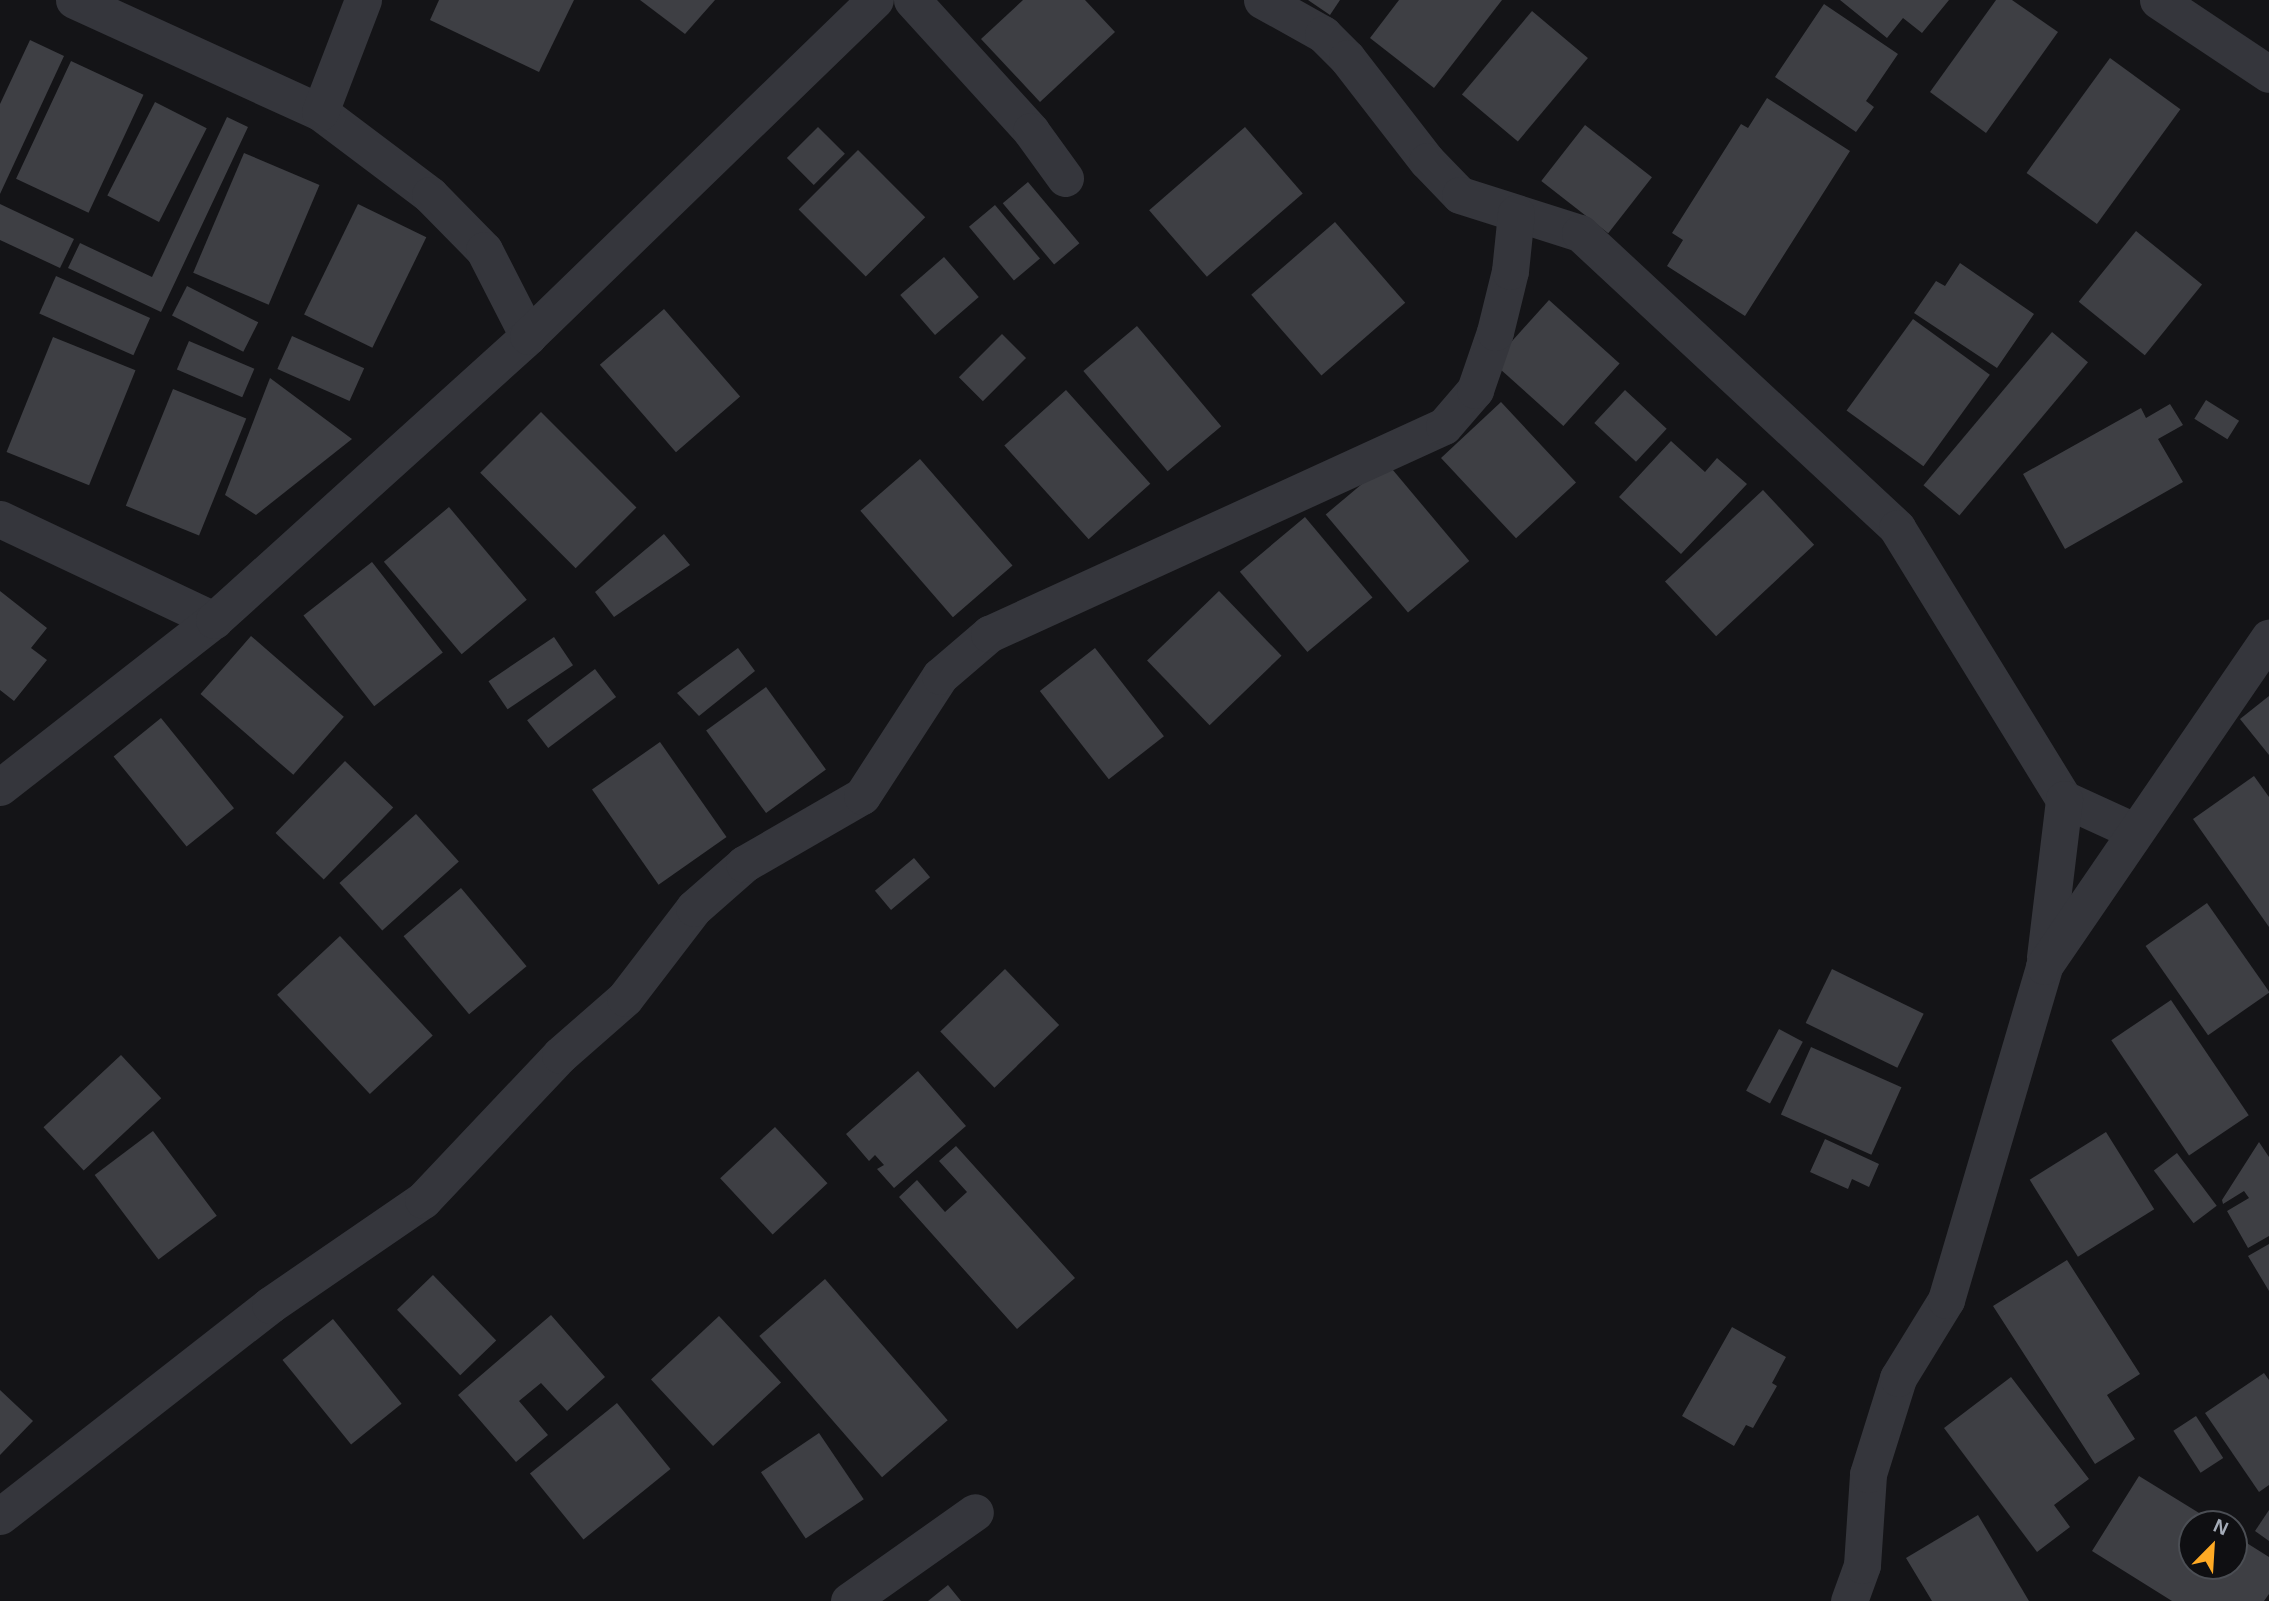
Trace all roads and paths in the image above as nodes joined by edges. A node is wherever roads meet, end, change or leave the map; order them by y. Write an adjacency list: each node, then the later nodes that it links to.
1 (74, 0): 8 (street)
2 (363, 0): 8 (street)
3 (876, 0): 11 (street)
4 (912, 0): 9 (street)
5 (1262, 0): 10 (street)
6 (2158, 0): 7 (street)
7 (2269, 74)
8 (320, 112): 11 (street)
9 (1065, 178)
10 (1516, 213): 16 (street); 20 (street)
11 (528, 336): 13 (street)
12 (0, 519): 13 (street)
13 (214, 620): 15 (street)
14 (2269, 638): 17 (street)
15 (0, 787)
16 (2064, 799): 17 (street); 18 (street)
17 (2134, 831): 18 (street)
18 (2044, 966): 22 (street)
19 (975, 1511): 21 (street)
20 (0, 1516)
21 (849, 1601)
22 (1849, 1601)

